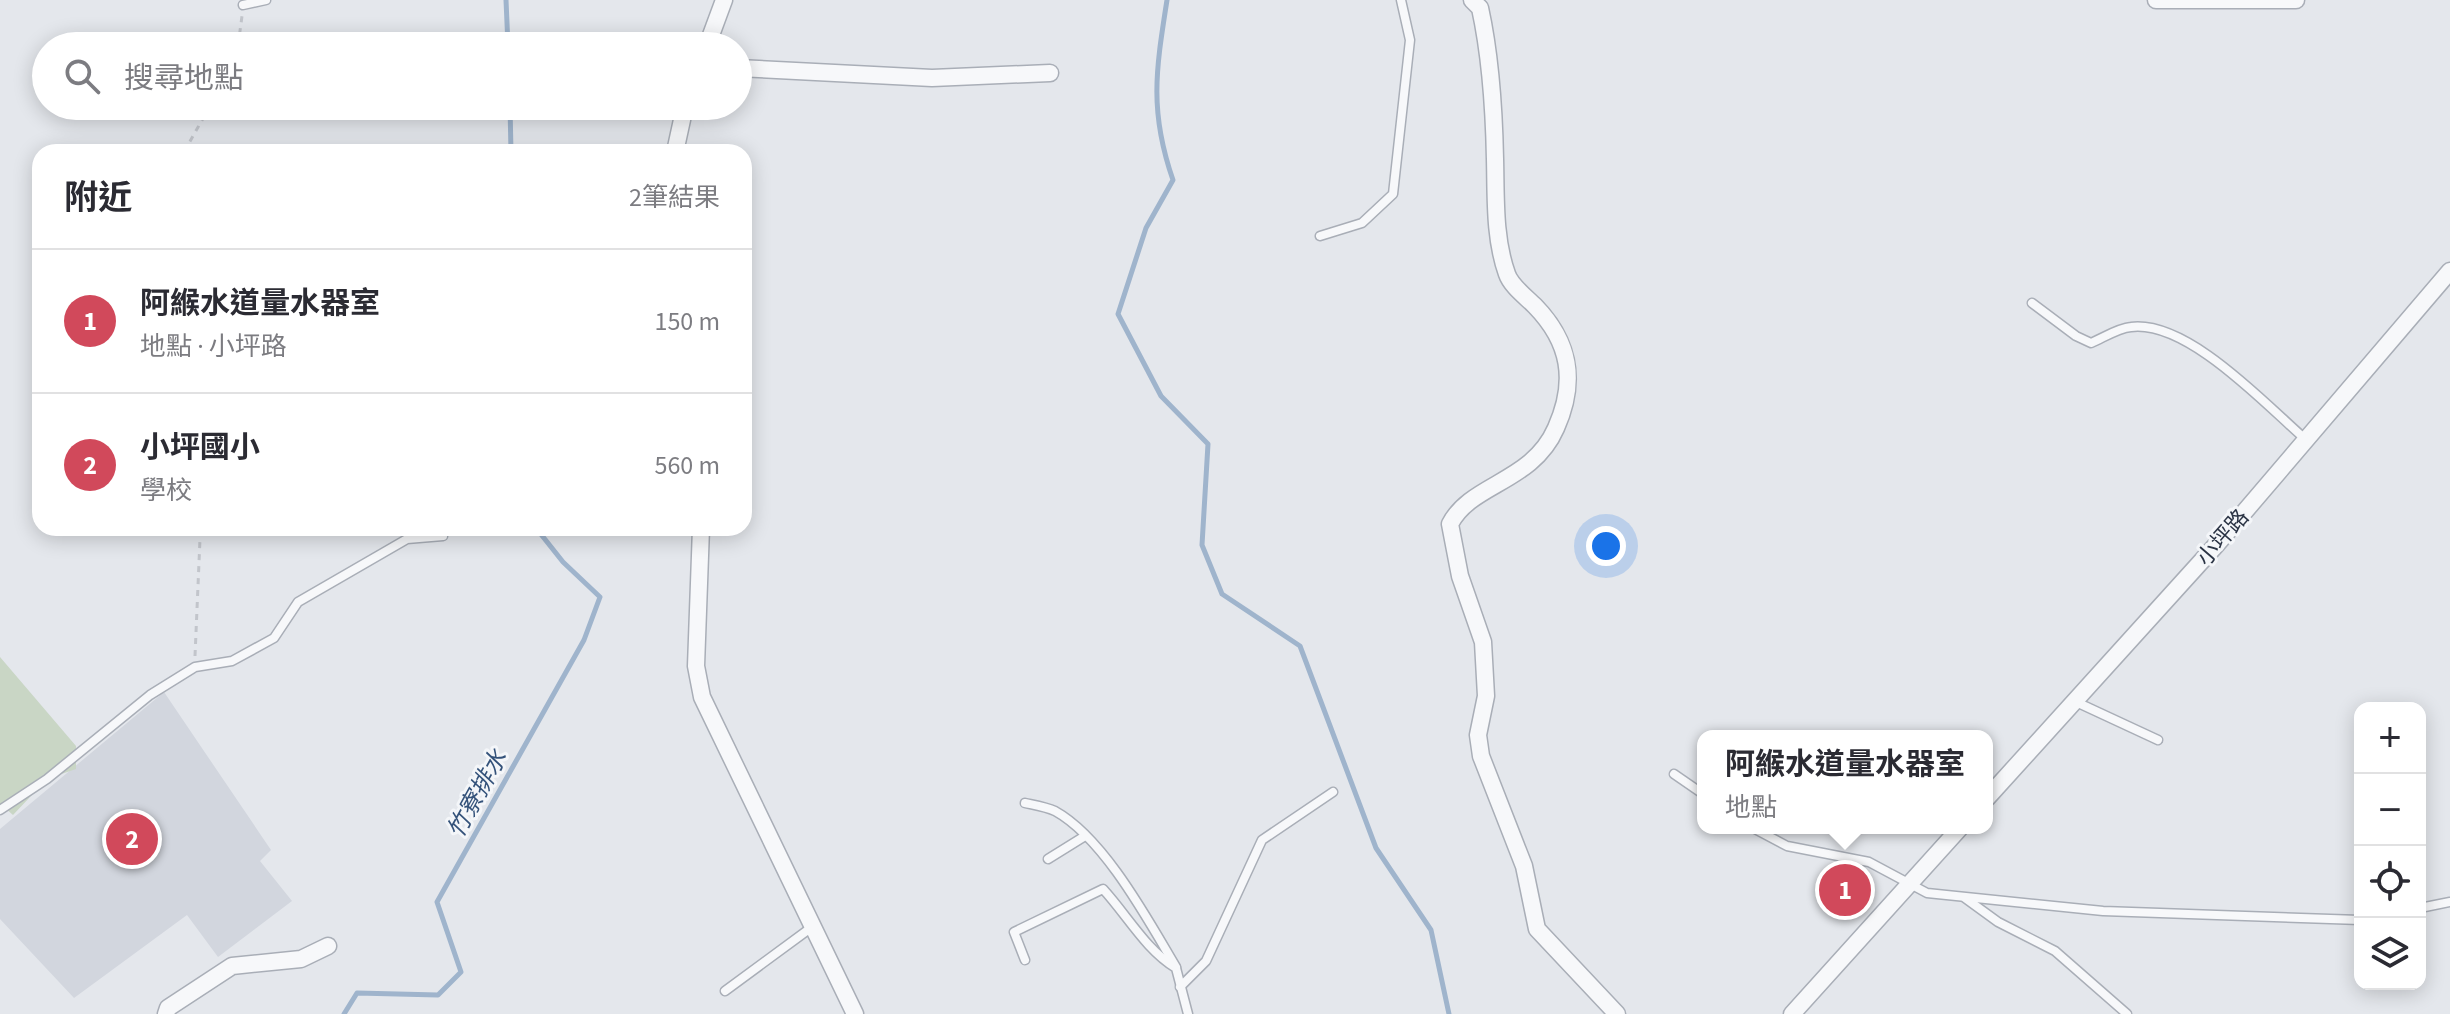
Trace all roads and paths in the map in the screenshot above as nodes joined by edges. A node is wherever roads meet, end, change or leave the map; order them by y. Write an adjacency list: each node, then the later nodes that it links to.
1 (266, 0): 7 (lane)
2 (724, 0): 9 (street)
3 (1401, 0): 16 (lane)
4 (1472, 0): 50 (street)
5 (2156, 0): 6 (street)
6 (2296, 0)
7 (243, 5): 8 (path)
8 (240, 32)
9 (712, 32)
10 (752, 69): 11 (street)
11 (1050, 73)
12 (202, 120): 14 (path)
13 (682, 120): 15 (street)
14 (189, 144)
15 (677, 144)
16 (1320, 236)
17 (2450, 271): 19 (street, 小坪路)
18 (2032, 303): 19 (lane)
19 (2304, 438): 24 (street, 小坪路)
20 (202, 536): 23 (path)
21 (443, 536): 23 (lane)
22 (701, 536): 41 (street)
23 (195, 667): 31 (lane)
24 (2073, 701): 25 (lane); 28 (street, 小坪路)
25 (2158, 740)
26 (1674, 774): 27 (lane)
27 (1697, 790)
28 (1993, 791)
29 (1333, 792): 45 (lane)
30 (1025, 803): 34 (lane)
31 (0, 810)
32 (1764, 834): 36 (lane)
33 (1954, 834): 36 (street)
34 (1085, 836): 35 (lane); 44 (lane)
35 (1048, 859)
36 (1908, 884): 37 (lane); 51 (street)
37 (1965, 897): 40 (lane); 52 (lane)
38 (2450, 902): 39 (lane)
39 (2426, 907)
40 (2354, 920)
41 (812, 927): 46 (lane); 48 (street)
42 (328, 946): 47 (street)
43 (1025, 960): 44 (lane)
44 (1176, 968): 45 (lane)
45 (1180, 987): 49 (lane)
46 (725, 991)
47 (166, 1014)
48 (855, 1014)
49 (1188, 1014)
50 (1617, 1014)
51 (1792, 1014)
52 (2127, 1014)

